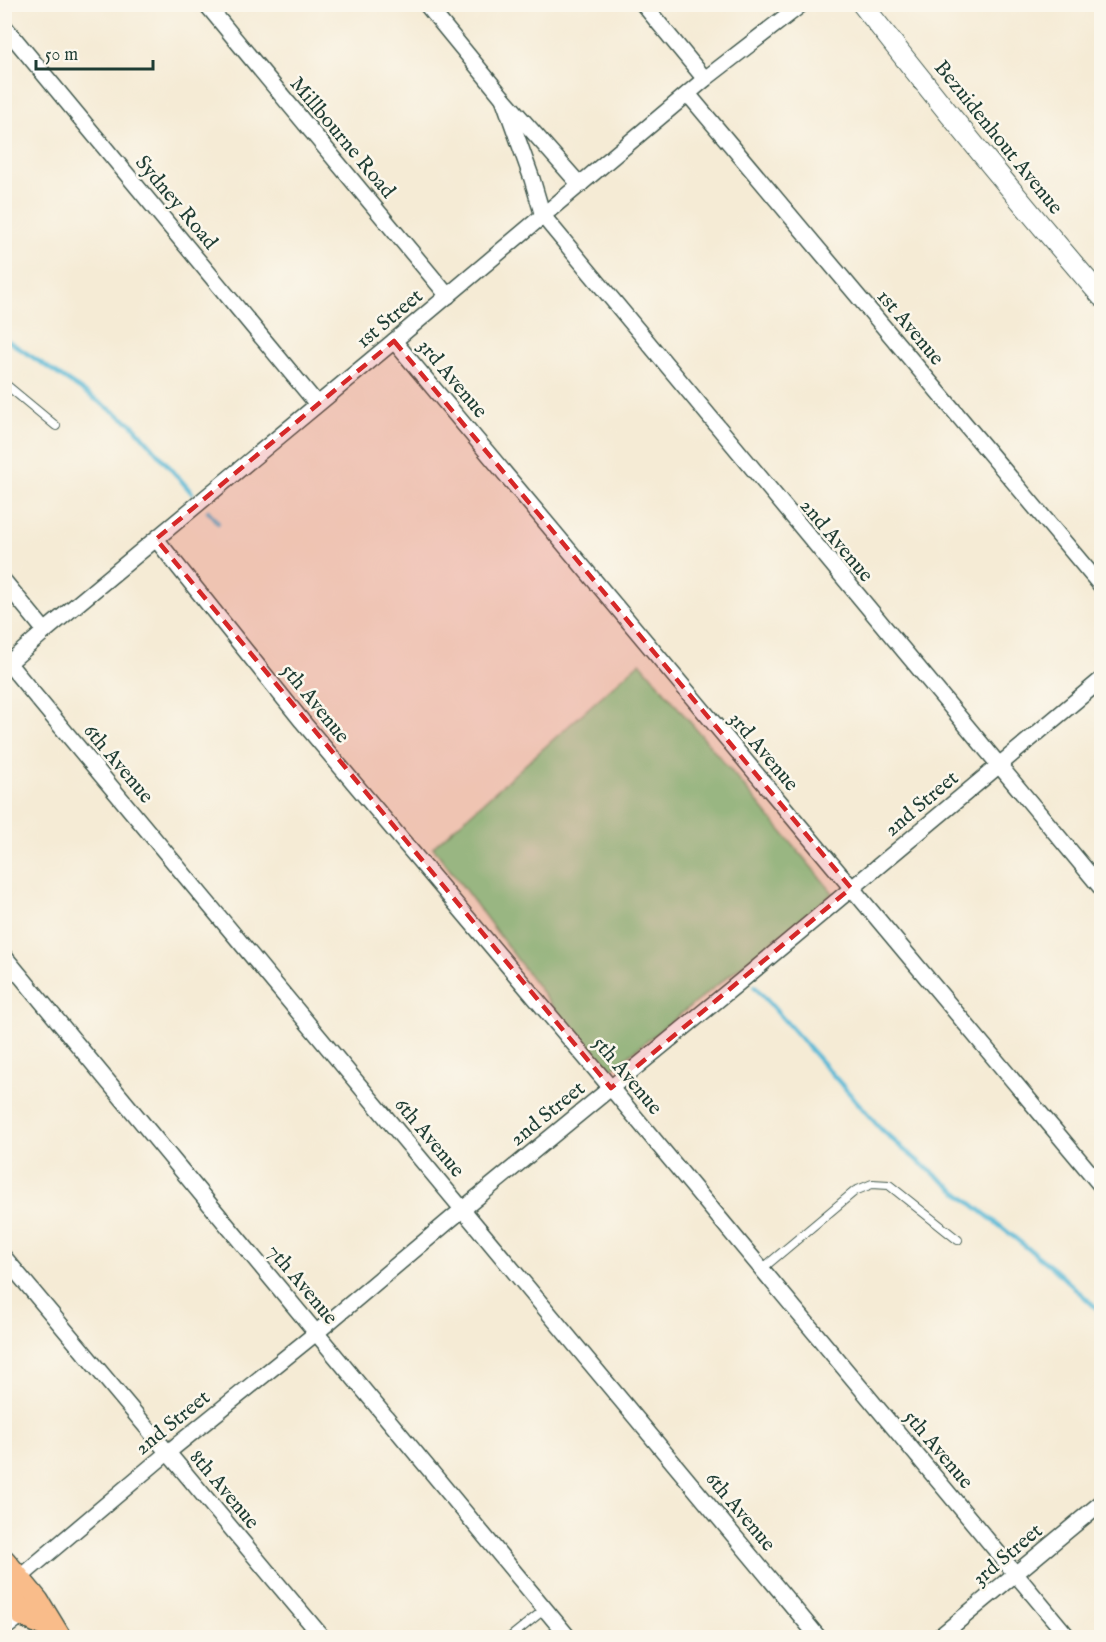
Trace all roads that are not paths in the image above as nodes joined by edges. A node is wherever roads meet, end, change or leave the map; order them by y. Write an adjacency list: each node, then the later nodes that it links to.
1 (206, 4): 12 (street, Millbourne Road)
2 (426, 4): 9 (street)
3 (644, 4): 7 (street)
4 (802, 4): 7 (street, 1st Street)
5 (862, 4): 13 (street, Bezuidenhout Avenue)
6 (4, 26): 16 (street, Sydney Road)
7 (705, 79): 8 (street, 1st Street)
8 (688, 94): 10 (street, 1st Street); 20 (street, 1st Avenue)
9 (503, 98): 10 (street); 11 (street)
10 (579, 185): 11 (street, 1st Street)
11 (543, 216): 12 (street, 1st Street); 24 (street, 2nd Avenue)
12 (448, 296): 14 (street, 1st Street)
13 (1101, 297)
14 (394, 341): 16 (street, 1st Street); 25 (street, 3rd Avenue)
15 (4, 383): 17 (lane)
16 (317, 404): 18 (street, 1st Street)
17 (56, 426)
18 (156, 539): 21 (street, 1st Street); 28 (street, 5th Avenue)
19 (4, 581): 21 (street)
20 (1101, 588)
21 (45, 631): 22 (street, 1st Street)
22 (6, 665): 30 (street, 6th Avenue)
23 (1101, 679): 24 (street, 2nd Street)
24 (998, 766): 25 (street, 2nd Street); 26 (street, 2nd Avenue)
25 (851, 888): 28 (street, 2nd Street); 29 (street, 3rd Avenue)
26 (1101, 889)
27 (4, 956): 34 (street, 7th Avenue)
28 (611, 1088): 30 (street, 2nd Street); 33 (street, 5th Avenue)
29 (1101, 1188)
30 (463, 1209): 34 (street, 2nd Street); 46 (street, 6th Avenue)
31 (958, 1240): 33 (lane)
32 (4, 1257): 35 (street, 8th Avenue)
33 (762, 1269): 37 (street, 5th Avenue)
34 (316, 1333): 35 (street, 2nd Street); 40 (street, 7th Avenue)
35 (167, 1453): 38 (street, 2nd Street); 43 (street, 8th Avenue)
36 (1101, 1502): 37 (street, 3rd Street)
37 (1016, 1573): 47 (street, 3rd Street); 48 (street, 5th Avenue)
38 (9, 1577): 39 (main road)
39 (30, 1608): 41 (street); 42 (main road)
40 (545, 1609): 44 (lane); 45 (street, 7th Avenue)
41 (4, 1629)
42 (55, 1633)
43 (323, 1638)
44 (509, 1638)
45 (569, 1638)
46 (819, 1638)
47 (938, 1638)
48 (1069, 1638)

